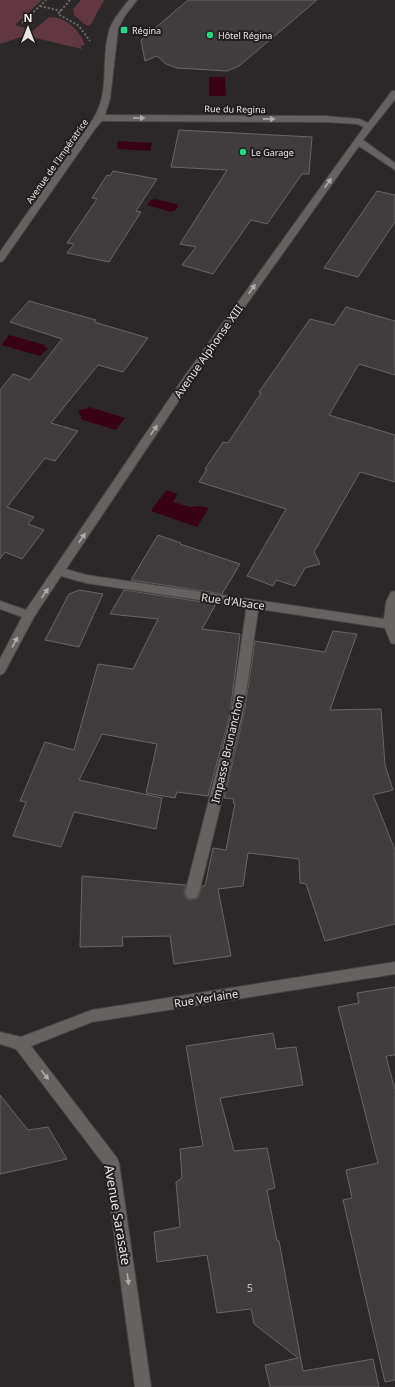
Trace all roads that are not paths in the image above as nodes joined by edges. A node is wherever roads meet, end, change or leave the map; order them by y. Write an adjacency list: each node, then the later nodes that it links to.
1 (133, 0): 3 (street, Avenue de l'Impératrice)
2 (395, 93): 4 (street, Avenue Alphonse XIII)
3 (100, 118): 4 (street, Rue du Regina, one-way to 4); 7 (street, Avenue de l'Impératrice)
4 (369, 126): 5 (street, Avenue Alphonse XIII)
5 (358, 141): 6 (street); 8 (street, Avenue Alphonse XIII, one-way to 5)
6 (395, 167)
7 (0, 259)
8 (60, 570): 10 (street, Rue d'Alsace); 12 (street, Avenue Alphonse XIII, one-way to 8)
9 (395, 595): 13 (street)
10 (253, 604): 13 (street, Rue d'Alsace); 16 (street, Impasse Brunanchon)
11 (0, 605): 12 (street)
12 (29, 615): 15 (street, Avenue Alphonse XIII, one-way to 12)
13 (389, 624): 14 (street)
14 (395, 640)
15 (0, 670)
16 (192, 893)
17 (395, 968): 19 (street, Rue Verlaine)
18 (0, 1038): 19 (street)
19 (21, 1044): 20 (street, Avenue Sarasate, one-way to 20)
20 (143, 1387)

